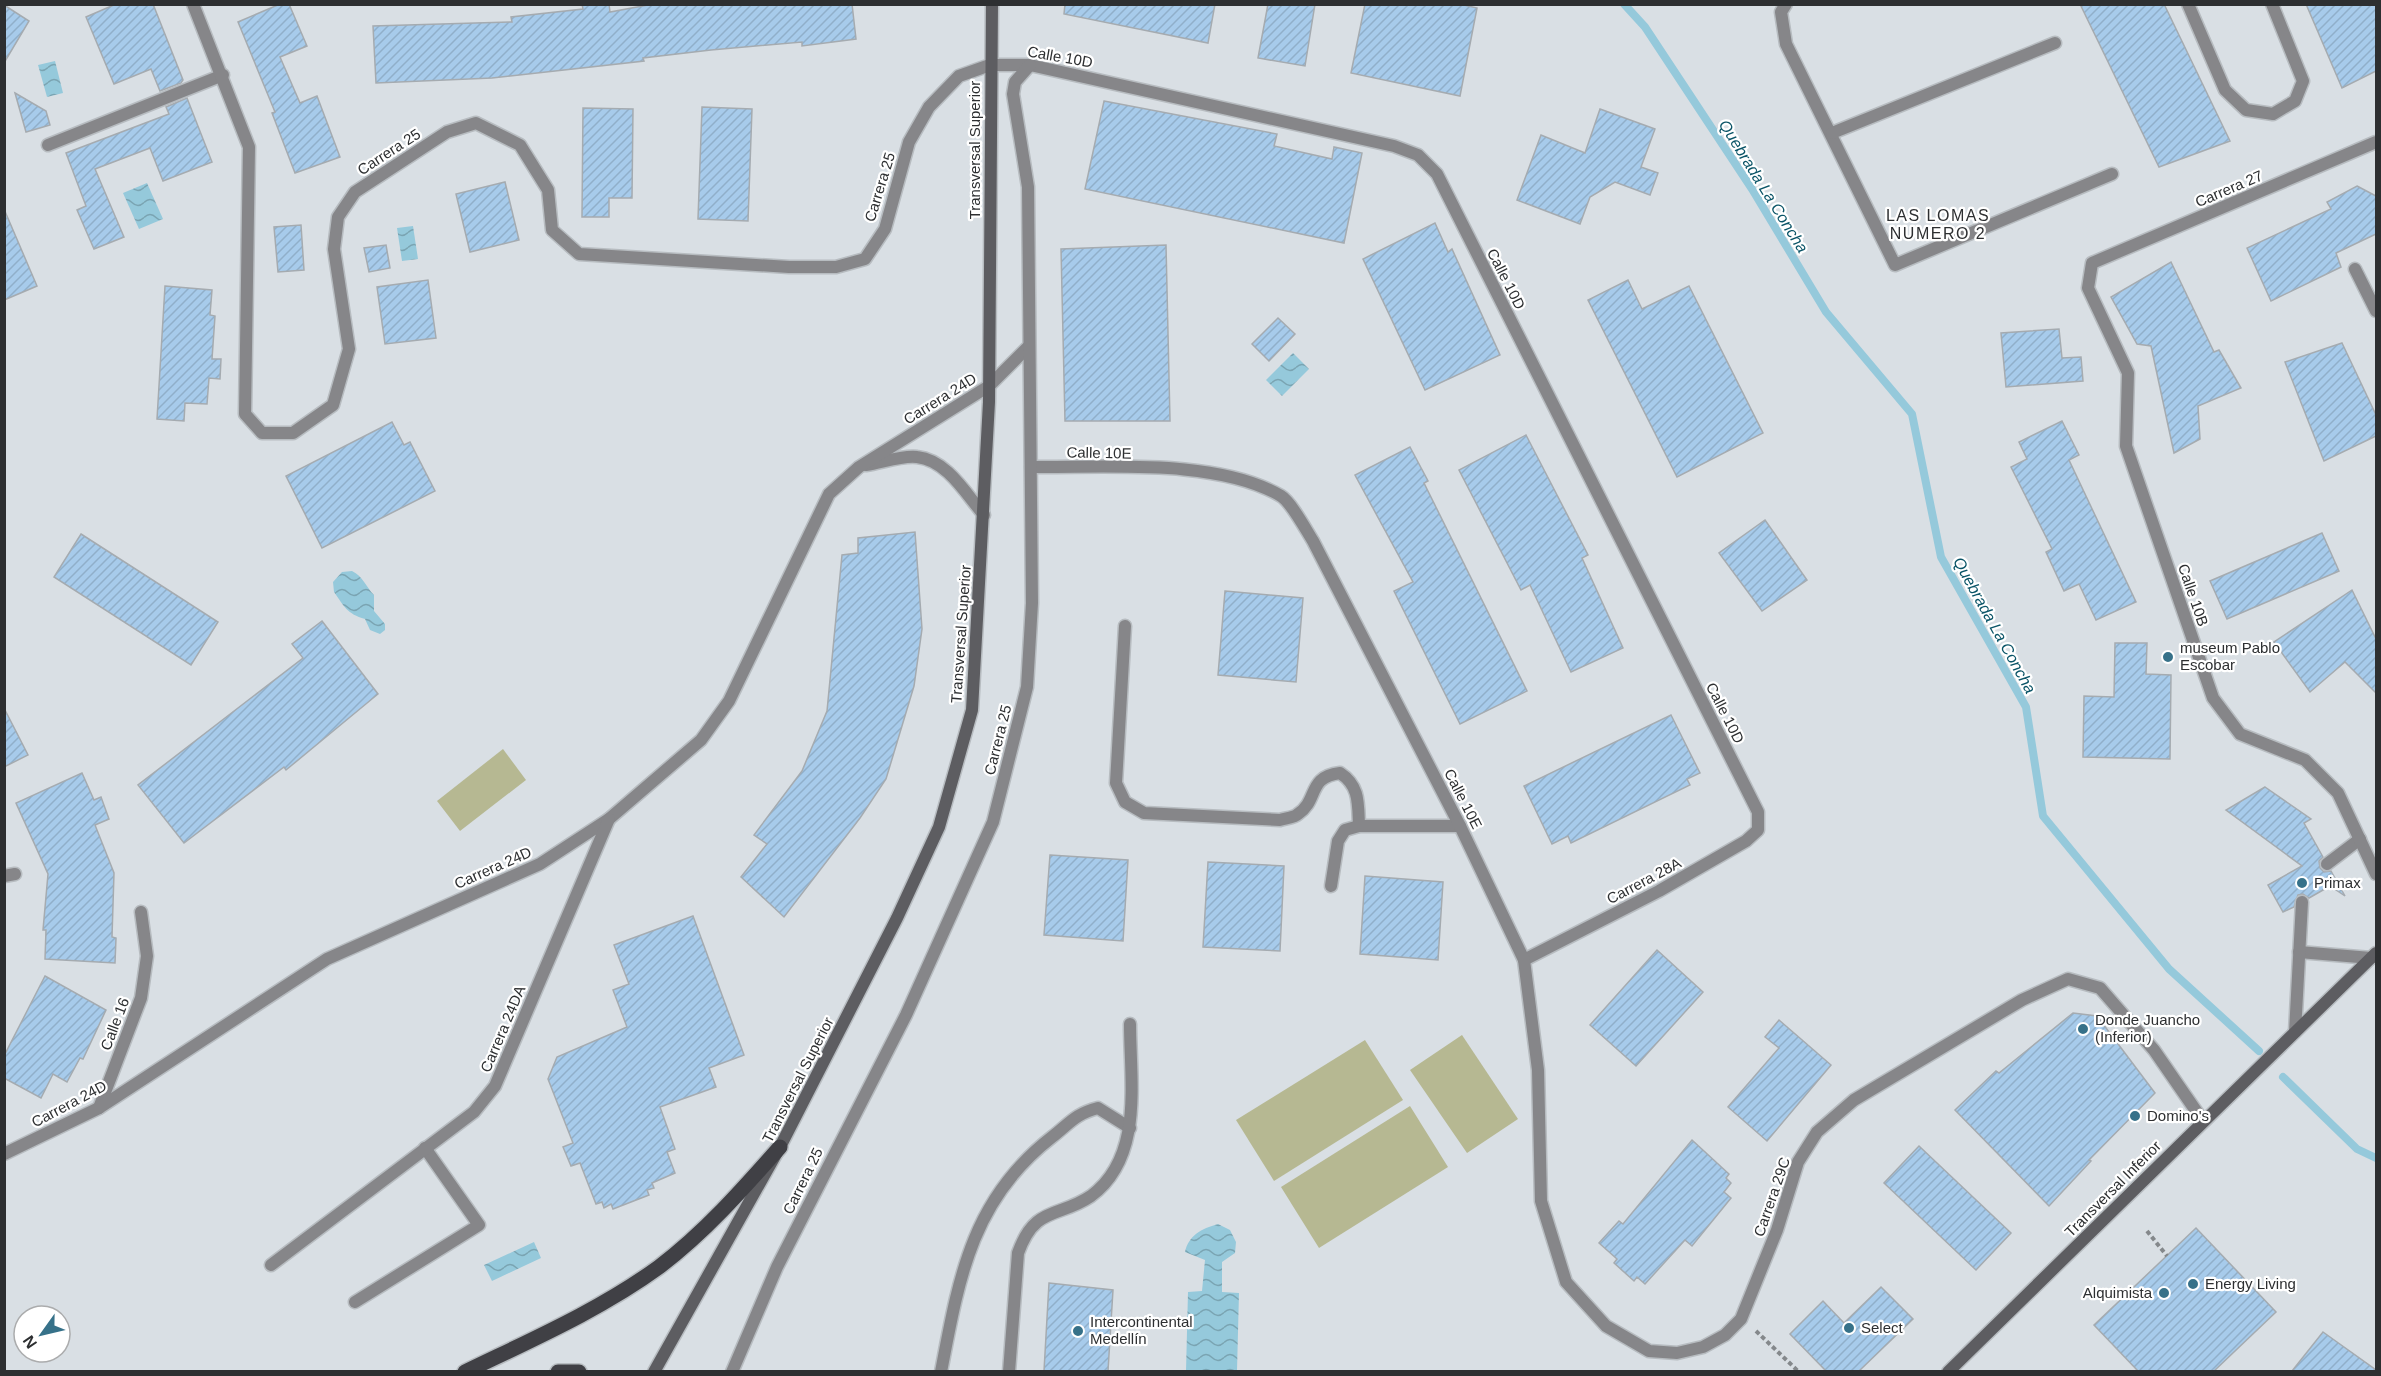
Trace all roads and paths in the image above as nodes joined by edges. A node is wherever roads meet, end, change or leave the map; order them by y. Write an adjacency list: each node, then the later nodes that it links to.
1 (193, 4): 9 (street, Carrera 25)
2 (992, 4): 8 (main road, Transversal Superior)
3 (2188, 4): 4 (street)
4 (2272, 4)
5 (1784, 8): 10 (street)
6 (2055, 43): 10 (street)
7 (1030, 64): 8 (street, Calle 10D); 17 (street, Carrera 25); 23 (street, Calle 10D)
8 (990, 65): 9 (street, Carrera 25); 18 (main road, Transversal Superior)
9 (223, 75): 12 (street)
10 (1832, 133): 13 (street)
11 (2376, 142): 14 (street, Carrera 27)
12 (48, 145)
13 (2112, 174)
14 (2092, 263): 27 (street, Calle 10B)
15 (2355, 269): 16 (street)
16 (2376, 311)
17 (1029, 346): 18 (street, Carrera 24D); 20 (street, Carrera 25)
18 (989, 386): 19 (street, Carrera 24D); 21 (main road, Transversal Superior)
19 (858, 466): 21 (street); 24 (street, Carrera 24D)
20 (1031, 467): 26 (street, Calle 10E); 54 (street, Carrera 25)
21 (984, 515): 41 (main road, Transversal Superior)
22 (1125, 626): 25 (street)
23 (1758, 812): 35 (street, Carrera 28A)
24 (609, 819): 38 (street, Carrera 24D); 42 (street, Carrera 24DA)
25 (1359, 826): 26 (street); 30 (street)
26 (1460, 826): 35 (street, Calle 10E)
27 (2360, 839): 28 (street); 29 (street, Calle 10B)
28 (2327, 864)
29 (2376, 874)
30 (1331, 886)
31 (2302, 902): 33 (street)
32 (141, 912): 38 (street, Calle 16)
33 (2299, 952): 34 (street); 37 (street)
34 (2374, 955): 37 (main road, Transversal Inferior)
35 (1524, 960): 49 (street, Calle 10E)
36 (1130, 1024): 40 (street)
37 (2295, 1032): 39 (main road, Transversal Inferior)
38 (99, 1108): 43 (street, Carrera 24D)
39 (2203, 1121): 49 (street, Carrera 29C); 58 (main road, Transversal Inferior)
40 (1130, 1128): 55 (street); 56 (street)
41 (780, 1147): 50 (main road); 53 (main road, Transversal Superior)
42 (425, 1148): 46 (street, Carrera 24DA); 47 (street)
43 (4, 1154)
44 (2147, 1231): 45 (path)
45 (2167, 1256)
46 (271, 1265)
47 (355, 1302)
48 (1758, 1332): 57 (path)
49 (1649, 1351)
50 (465, 1371)
51 (558, 1371): 52 (main road)
52 (579, 1371)
53 (654, 1371)
54 (732, 1371)
55 (941, 1371)
56 (1010, 1371)
57 (1799, 1371)
58 (1948, 1371)

